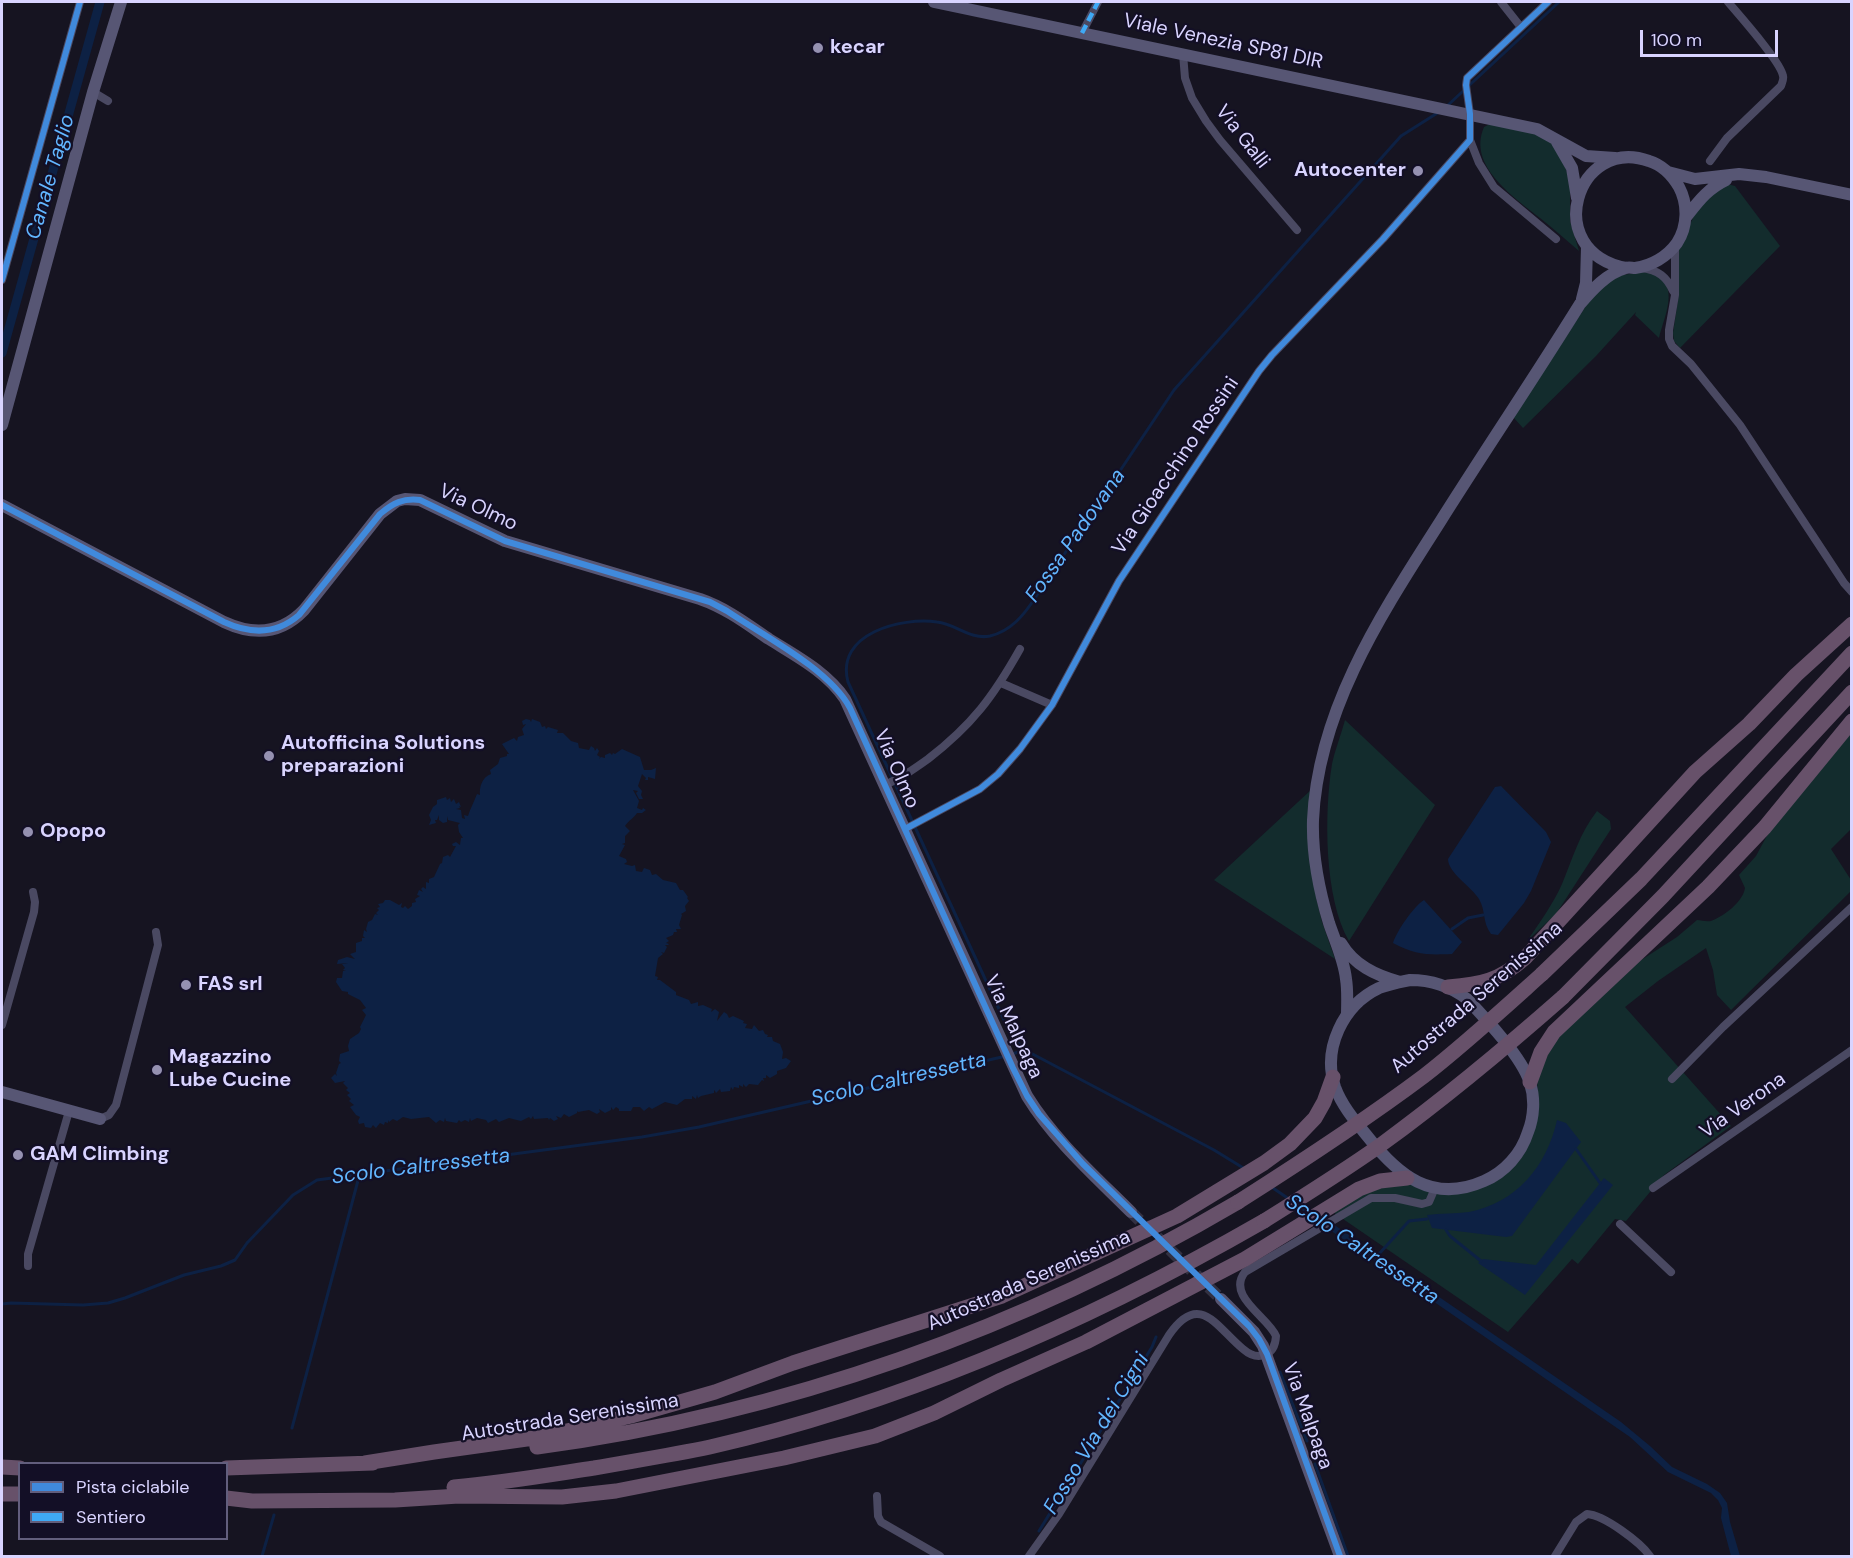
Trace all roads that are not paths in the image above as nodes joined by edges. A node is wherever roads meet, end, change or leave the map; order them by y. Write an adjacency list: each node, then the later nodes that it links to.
1 (80, 2): 28 (street)
2 (121, 2): 11 (main road)
3 (934, 2): 9 (main road, Viale Venezia SP81 DIR)
4 (1098, 2): 9 (street)
5 (1501, 2): 8 (street)
6 (1548, 2): 8 (street)
7 (1728, 2): 17 (street)
8 (1520, 26): 13 (street)
9 (1082, 33): 10 (main road, Viale Venezia SP81 DIR)
10 (1183, 54): 13 (main road, Viale Venezia SP81 DIR); 23 (street, Via Galli)
11 (93, 92): 12 (street); 31 (main road)
12 (108, 101)
13 (1470, 114): 14 (street); 15 (main road, Viale Venezia SP81 DIR)
14 (1470, 140): 24 (street); 39 (street, Via Gioacchino Rossini)
15 (1556, 141): 16 (main road, Viale Venezia SP81 DIR); 21 (main road)
16 (1619, 159): 18 (main road); 21 (main road)
17 (1710, 161)
18 (1667, 171): 19 (main road); 22 (main road)
19 (1739, 174): 20 (main road); 22 (main road)
20 (1851, 195)
21 (1577, 200): 26 (main road)
22 (1686, 217): 25 (main road)
23 (1297, 230)
24 (1556, 238)
25 (1675, 246): 27 (main road); 29 (street)
26 (1587, 247): 27 (main road); 30 (main road)
27 (1631, 268): 29 (street); 30 (main road)
28 (2, 280)
29 (1675, 295): 33 (street)
30 (1580, 304): 45 (main road)
31 (2, 425)
32 (2, 505): 41 (main road, Via Olmo)
33 (1851, 592)
34 (1851, 624): 48 (highway)
35 (1020, 650): 37 (street)
36 (1851, 653): 69 (highway, Autostrada Serenissima, bridge)
37 (1001, 683): 39 (street); 41 (street)
38 (1851, 692): 76 (highway, bridge)
39 (1052, 705): 42 (street, Via Gioacchino Rossini)
40 (1851, 721): 54 (highway)
41 (891, 783): 42 (main road, Via Olmo)
42 (907, 828): 62 (main road, Via Malpaga)
43 (33, 892): 50 (street)
44 (1851, 907): 53 (street)
45 (1329, 922): 47 (main road); 49 (main road)
46 (156, 933): 57 (street)
47 (1401, 982): 48 (main road); 49 (main road)
48 (1448, 987): 54 (main road)
49 (1347, 1015): 52 (main road)
50 (2, 1025)
51 (1851, 1050): 60 (street, Via Verona)
52 (1333, 1077): 58 (main road); 69 (highway)
53 (1672, 1079)
54 (1530, 1082): 59 (main road)
55 (2, 1092): 56 (main road)
56 (69, 1111): 57 (main road); 65 (street)
57 (100, 1119)
58 (1407, 1178): 59 (main road); 61 (highway)
59 (1435, 1188): 61 (street)
60 (1653, 1188)
61 (1339, 1209): 64 (highway)
62 (1131, 1212)
63 (1620, 1224): 66 (street)
64 (1308, 1227): 68 (street, Via Malpaga); 77 (highway)
65 (28, 1266)
66 (1671, 1272)
67 (1221, 1299): 68 (main road, Via Malpaga)
68 (1267, 1354): 79 (street, Via Malpaga); 80 (main road, Via Malpaga)
69 (365, 1464): 72 (highway, Autostrada Serenissima)
70 (2, 1467): 71 (highway)
71 (18, 1468)
72 (228, 1468)
73 (2, 1494): 74 (highway)
74 (18, 1494)
75 (877, 1496): 78 (street)
76 (228, 1497)
77 (228, 1497)
78 (940, 1557)
79 (1029, 1557)
80 (1340, 1557)
81 (1555, 1557): 82 (street)
82 (1650, 1557)

